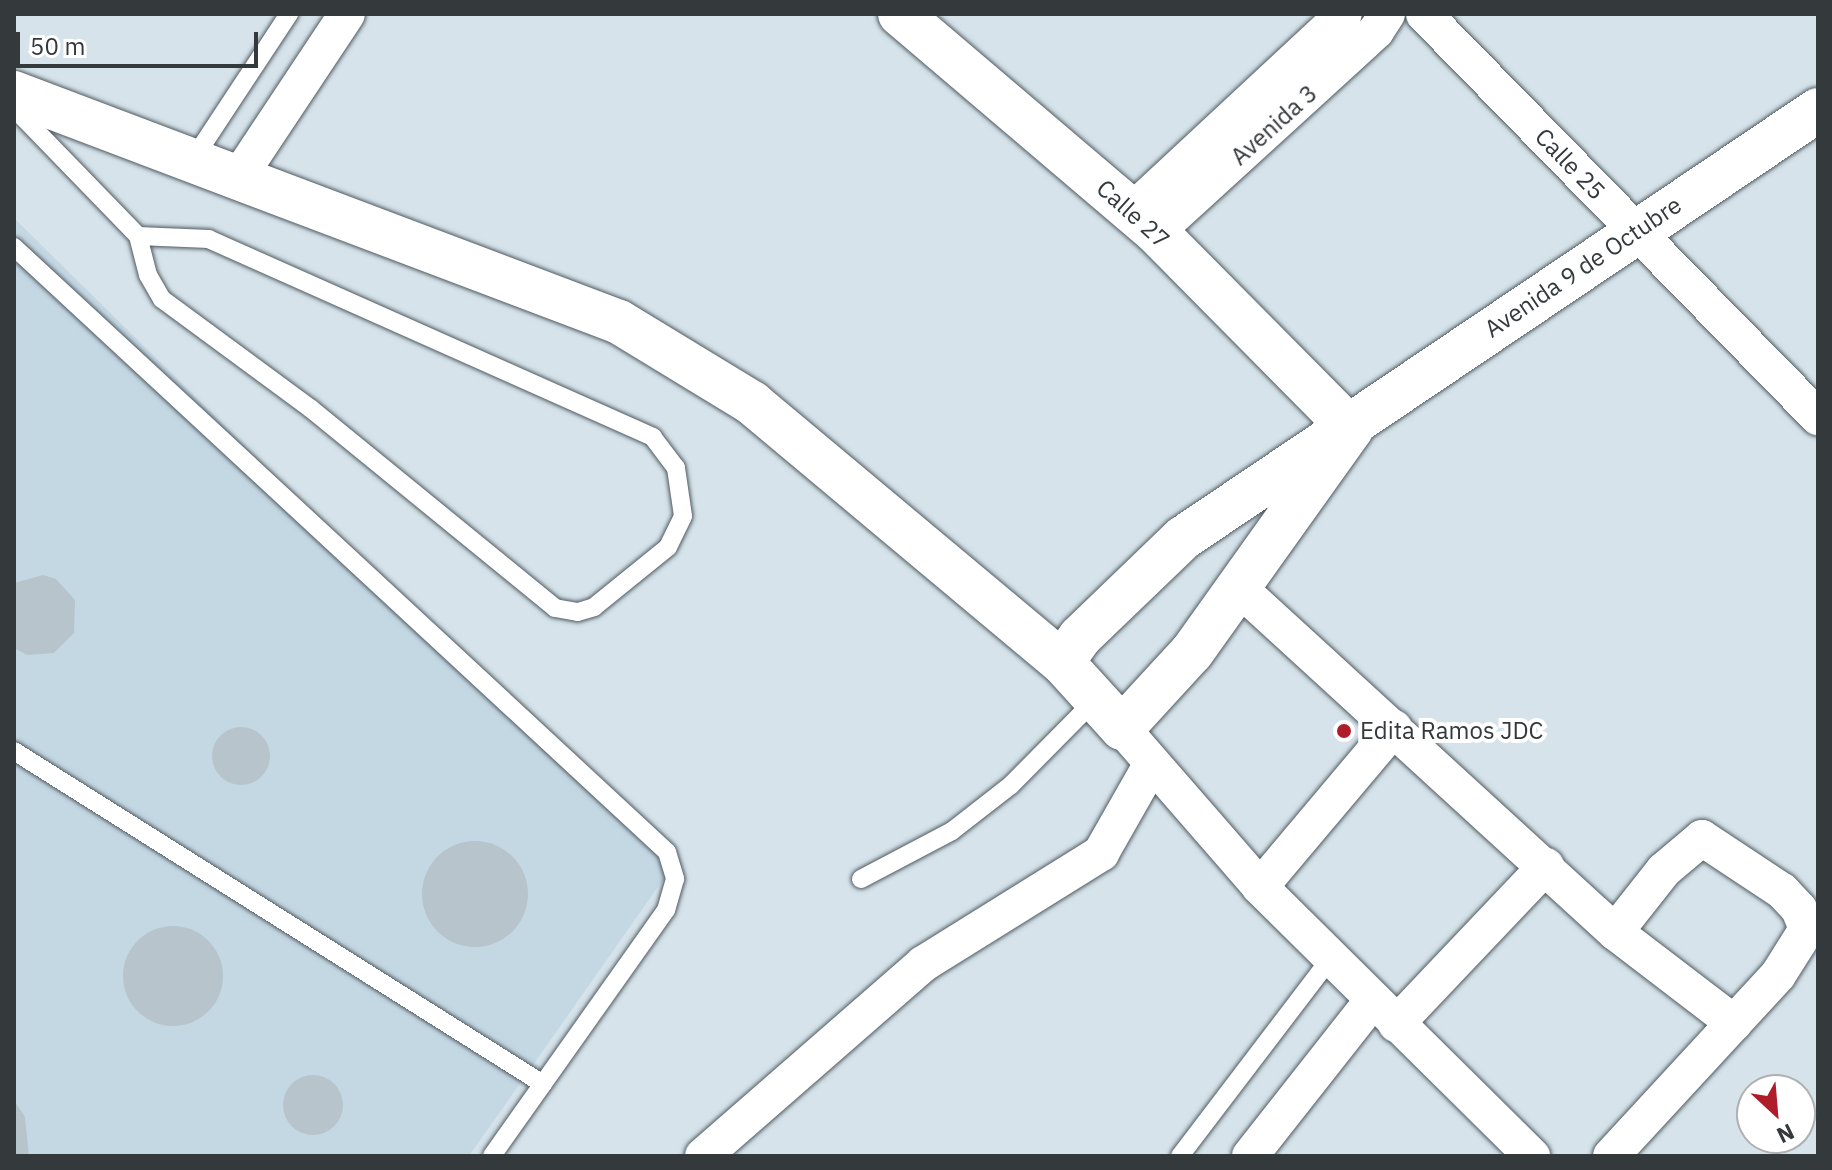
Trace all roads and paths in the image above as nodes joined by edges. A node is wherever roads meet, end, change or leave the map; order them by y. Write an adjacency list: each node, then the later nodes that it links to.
1 (289, 14): 10 (lane)
2 (347, 14): 11 (street)
3 (900, 14): 12 (main road, Calle 27)
4 (1344, 14): 12 (street, Avenida 3)
5 (1387, 14): 12 (street, Avenida 3)
6 (1424, 14): 13 (street, Calle 25)
7 (14, 93): 10 (main road)
8 (14, 108): 14 (lane)
9 (1818, 110): 13 (main road, Avenida 9 de Octubre)
10 (194, 158): 11 (main road)
11 (240, 175): 19 (main road)
12 (1144, 222): 16 (main road, Calle 27)
13 (1636, 232): 16 (main road, Avenida 9 de Octubre); 17 (street, Calle 25)
14 (138, 236): 14 (lane)
15 (14, 247): 31 (lane)
16 (1367, 417): 18 (main road, Avenida 9 de Octubre); 19 (main road, Avenida 9 de Octubre)
17 (1818, 417)
18 (1239, 588): 20 (main road, Avenida 9 de Octubre); 21 (street)
19 (1062, 662): 20 (main road)
20 (1110, 713): 23 (street); 25 (lane)
21 (1394, 728): 24 (street); 26 (street)
22 (14, 751): 31 (lane)
23 (1151, 765): 26 (street); 33 (street)
24 (1546, 866): 27 (street); 29 (street)
25 (861, 879)
26 (1260, 887): 28 (street)
27 (1615, 932): 30 (street); 30 (street)
28 (1330, 959): 29 (street); 34 (lane)
29 (1384, 1013): 35 (street); 36 (street)
30 (1734, 1023): 37 (street)
31 (543, 1084): 32 (lane)
32 (492, 1156)
33 (703, 1156)
34 (1180, 1156)
35 (1250, 1156)
36 (1532, 1156)
37 (1611, 1156)

